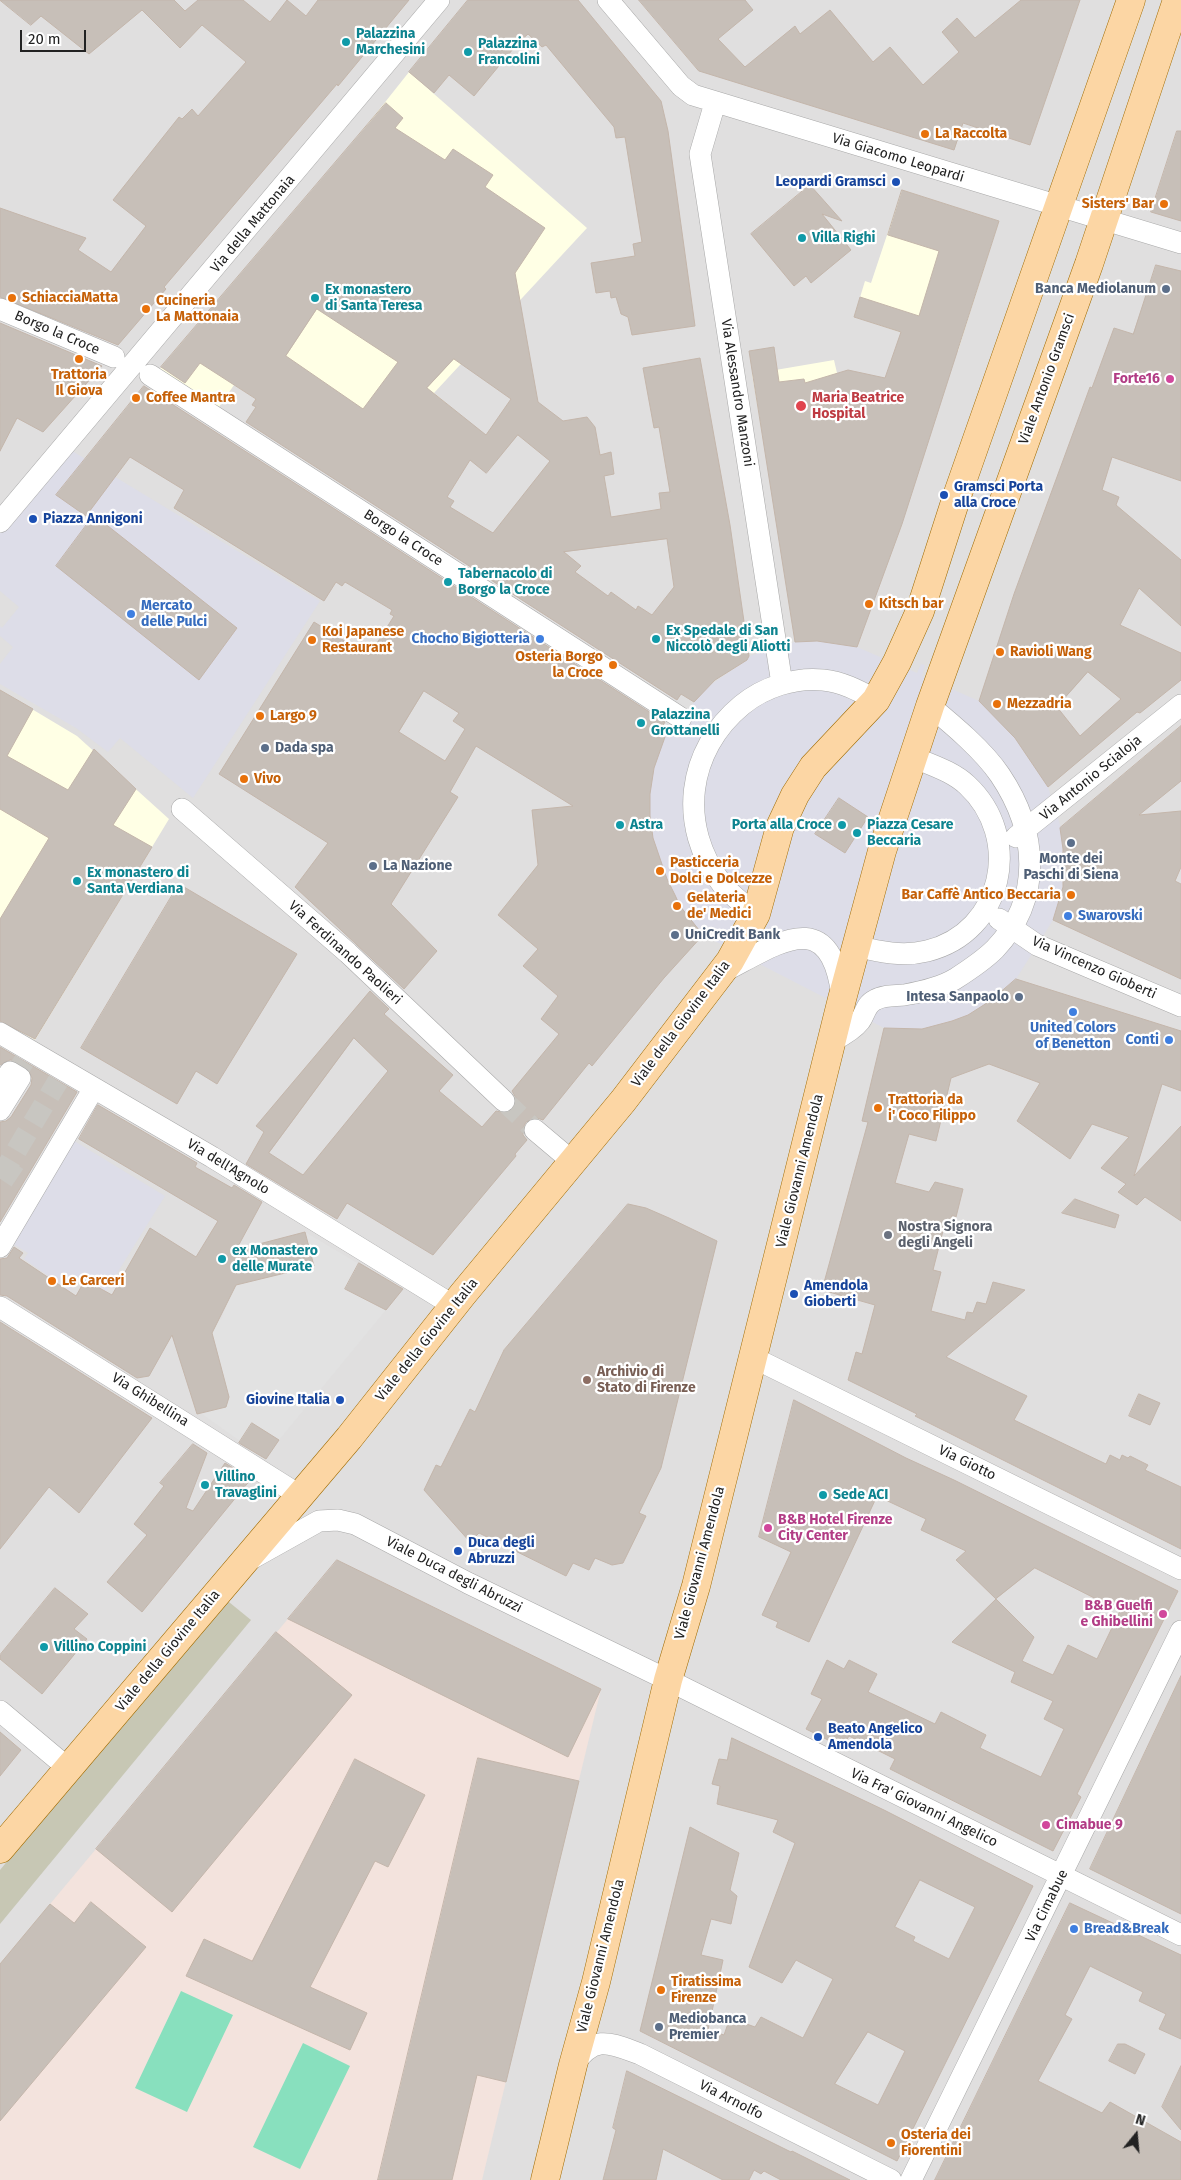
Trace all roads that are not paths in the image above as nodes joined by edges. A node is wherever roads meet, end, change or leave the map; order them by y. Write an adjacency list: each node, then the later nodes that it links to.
1 (439, 0): 14 (street, Via della Mattonaia)
2 (608, 0): 7 (street, Via Giacomo Leopardi)
3 (1131, 0): 8 (main road)
4 (1177, 0): 6 (main road, Viale Antonio Gramsci)
5 (1181, 33): 6 (street)
6 (1153, 74): 9 (main road, Viale Antonio Gramsci)
7 (715, 103): 8 (street, Via Giacomo Leopardi); 15 (street, Via Alessandro Manzoni)
8 (1060, 207): 9 (street, Via Giacomo Leopardi); 16 (main road)
9 (1103, 220): 10 (street, Via Giacomo Leopardi); 18 (main road, Viale Antonio Gramsci)
10 (1181, 243)
11 (0, 309): 12 (street, Borgo la Croce)
12 (114, 357)
13 (150, 375): 19 (street, Borgo la Croce)
14 (0, 522)
15 (782, 684): 16 (street); 25 (street)
16 (876, 700): 25 (main road, Viale della Giovine Italia)
17 (1181, 705): 22 (street, Via Antonio Scialoja)
18 (930, 706): 20 (main road, Viale Antonio Gramsci); 22 (street)
19 (681, 718)
20 (913, 757): 23 (street); 27 (main road)
21 (182, 809): 35 (street, Via Ferdinando Paolieri)
22 (1026, 830): 23 (street, Via Antonio Scialoja); 26 (street)
23 (1000, 849): 24 (street)
24 (986, 910): 26 (street, Via Vincenzo Gioberti); 27 (street)
25 (756, 914): 28 (main road, Viale della Giovine Italia)
26 (1011, 928): 30 (street, Via Vincenzo Gioberti); 32 (street)
27 (856, 946): 29 (main road, Viale Giovanni Amendola)
28 (721, 973): 29 (street); 38 (main road, Viale della Giovine Italia)
29 (842, 998): 32 (main road, Viale Giovanni Amendola)
30 (1181, 1006)
31 (0, 1033): 34 (street, Via dell'Agnolo)
32 (832, 1041): 42 (main road, Viale Giovanni Amendola)
33 (0, 1084): 36 (street)
34 (94, 1088): 39 (street); 40 (street, Via dell'Agnolo)
35 (504, 1101)
36 (0, 1110)
37 (535, 1130): 38 (street)
38 (573, 1162): 40 (main road, Viale della Giovine Italia)
39 (0, 1247)
40 (454, 1306): 43 (main road, Viale della Giovine Italia)
41 (0, 1307): 43 (street, Via Ghibellina)
42 (754, 1358): 45 (street, Via Giotto); 47 (main road, Viale Giovanni Amendola)
43 (299, 1495): 44 (main road, Viale della Giovine Italia)
44 (241, 1565): 47 (street, Viale Duca degli Abruzzi); 49 (main road, Viale della Giovine Italia)
45 (1181, 1569)
46 (1181, 1632): 51 (street, Via Cimabue)
47 (668, 1680): 51 (street, Via Fra' Giovanni Angelico); 53 (main road, Viale Giovanni Amendola)
48 (0, 1710): 49 (street)
49 (69, 1769): 50 (main road, Viale della Giovine Italia)
50 (0, 1849)
51 (1062, 1876): 52 (street, Via Fra' Giovanni Angelico); 56 (street, Via Cimabue)
52 (1181, 1935)
53 (573, 2065): 54 (main road, Viale Giovanni Amendola); 55 (street, Via Arnolfo)
54 (545, 2180)
55 (891, 2180)
56 (911, 2180)

